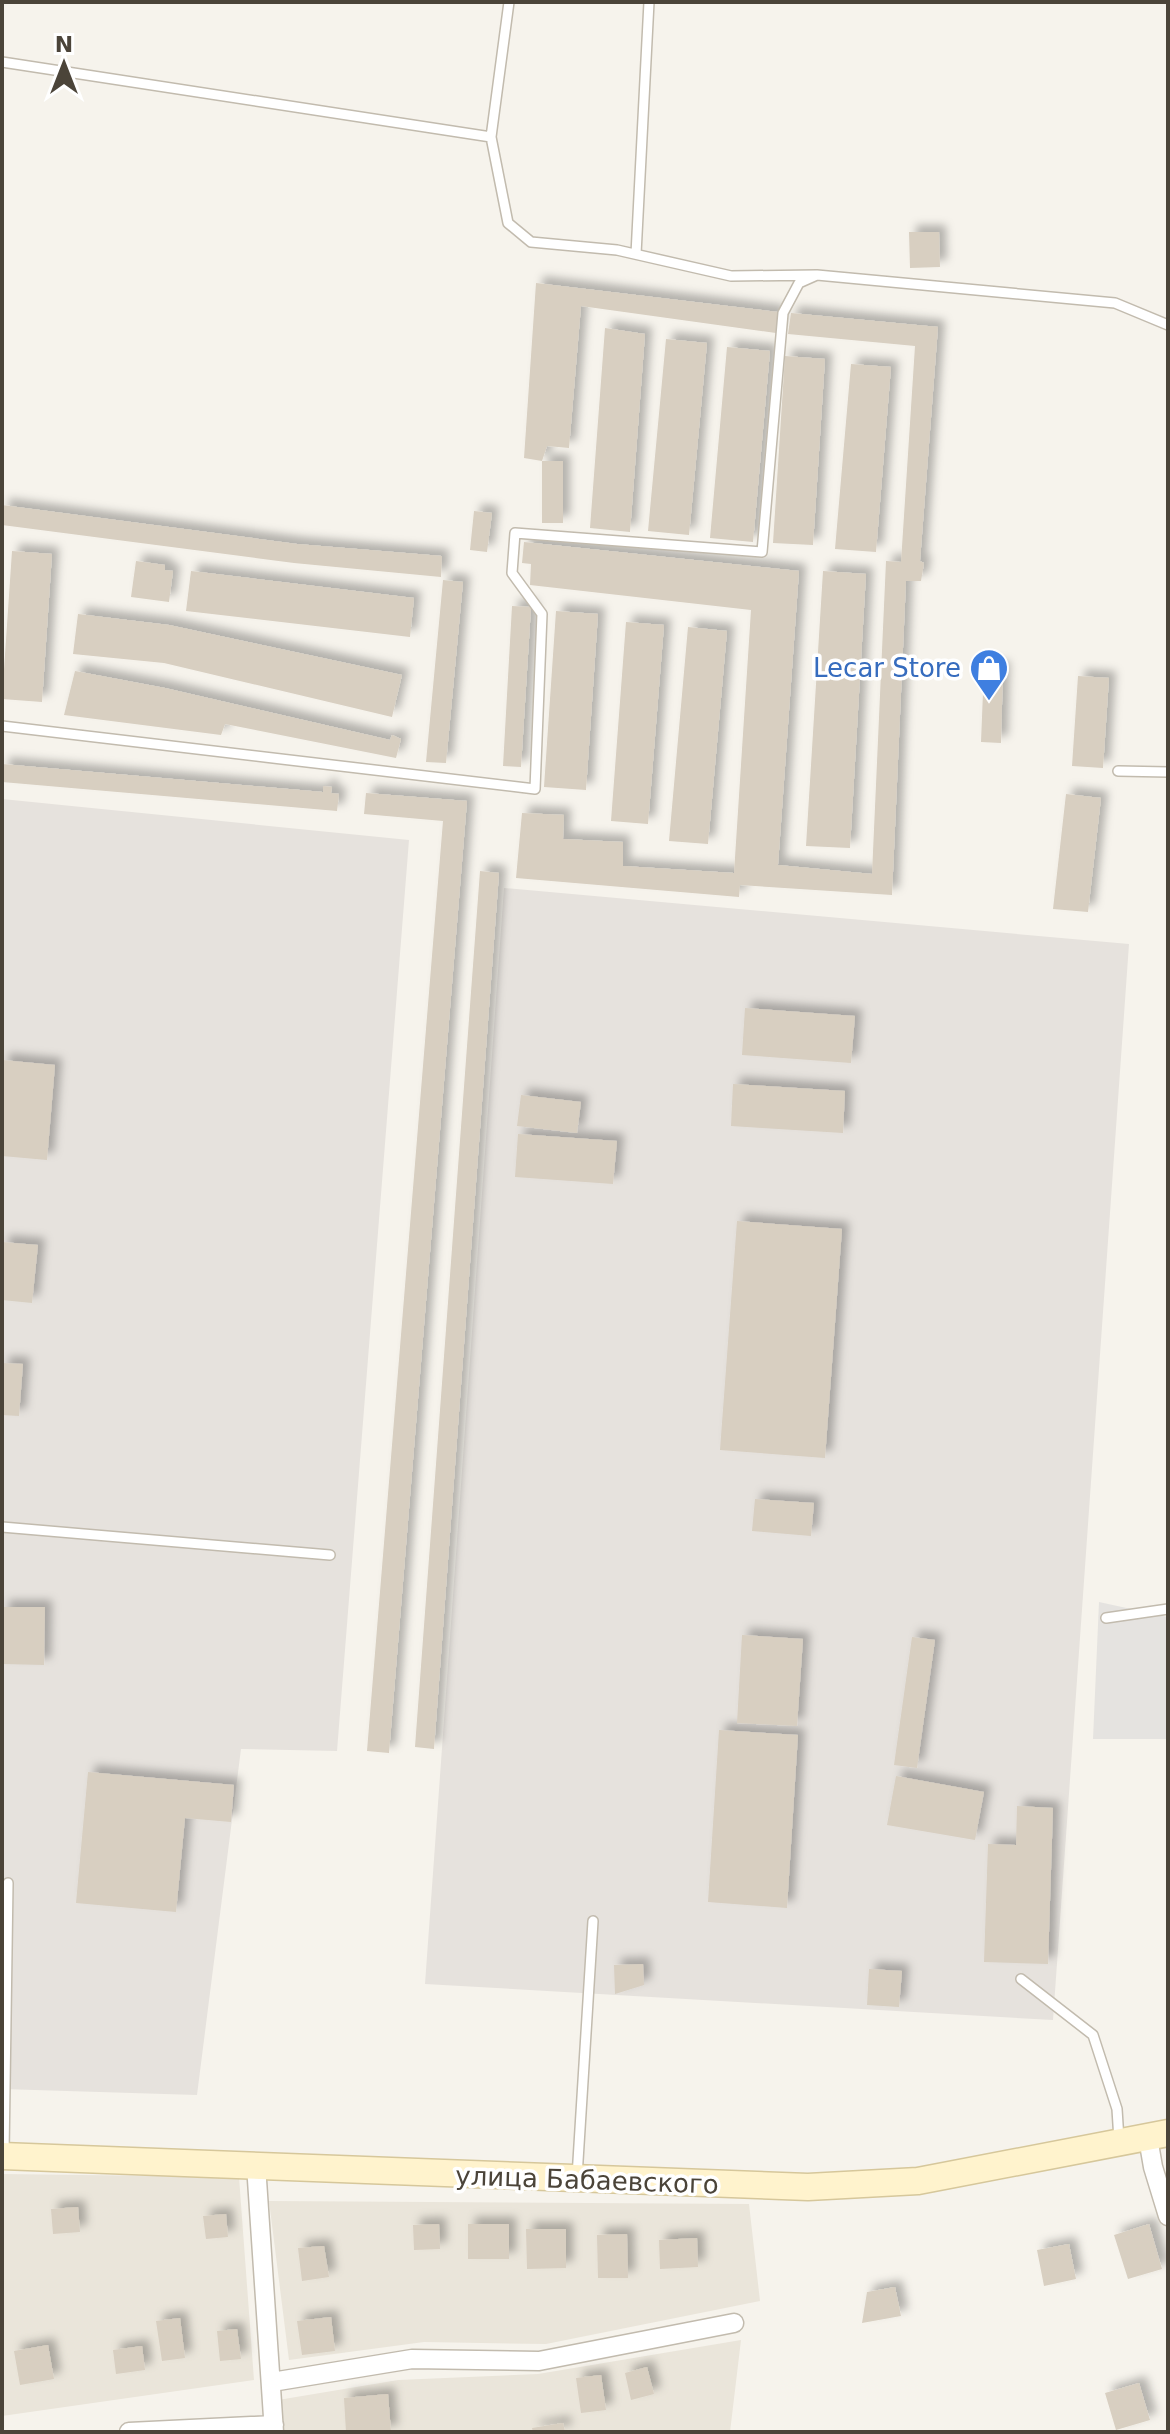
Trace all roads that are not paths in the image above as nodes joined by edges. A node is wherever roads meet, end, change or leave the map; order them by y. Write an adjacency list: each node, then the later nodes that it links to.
1 (509, 2): 4 (lane)
2 (649, 2): 5 (lane)
3 (2, 62): 4 (lane)
4 (491, 137): 5 (lane)
5 (636, 254): 6 (lane)
6 (817, 275): 7 (lane); 8 (lane)
7 (1168, 325)
8 (2, 726)
9 (1118, 771): 10 (lane)
10 (1168, 772)
11 (2, 1527): 12 (lane)
12 (330, 1555)
13 (1168, 1609): 14 (lane)
14 (1106, 1618)
15 (8, 1883): 20 (lane)
16 (593, 1921): 22 (lane)
17 (1021, 1979): 19 (lane)
18 (1158, 2136): 19 (main road, улица Бабаевского); 23 (street)
19 (1120, 2143): 22 (main road, улица Бабаевского)
20 (3, 2156): 21 (main road, улица Бабаевского)
21 (256, 2165): 22 (main road, улица Бабаевского); 25 (street)
22 (576, 2180)
23 (1168, 2216)
24 (734, 2323): 25 (street)
25 (272, 2382): 26 (street)
26 (274, 2429): 27 (street)
27 (129, 2432)

